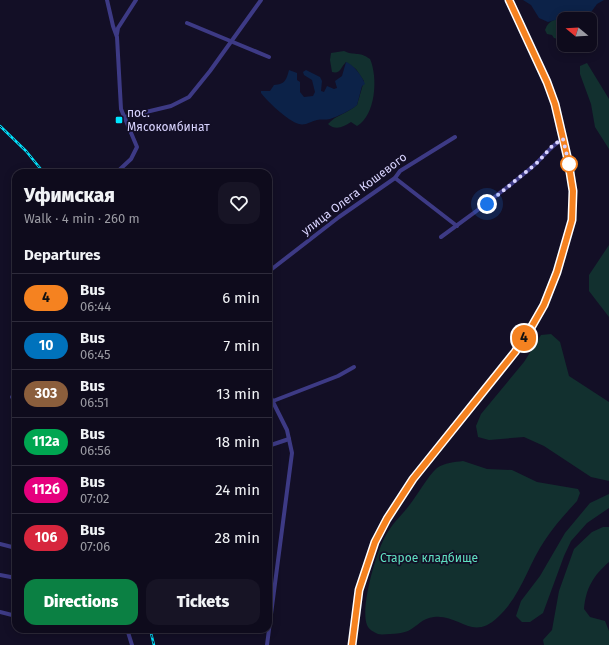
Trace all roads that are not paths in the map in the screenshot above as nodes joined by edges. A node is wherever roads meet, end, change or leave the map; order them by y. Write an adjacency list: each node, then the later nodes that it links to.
1 (107, 0): 6 (street)
2 (136, 0): 6 (street)
3 (261, 0): 7 (street)
4 (509, 0): 11 (main road)
5 (187, 23): 7 (street)
6 (117, 36): 9 (street)
7 (230, 42): 8 (street); 9 (street)
8 (269, 57)
9 (125, 116): 12 (street)
10 (455, 137): 13 (street, улица Олега Кошевого)
11 (563, 139): 14 (street); 33 (main road)
12 (120, 169)
13 (395, 178): 14 (street); 16 (street, улица Олега Кошевого)
14 (458, 226): 15 (street)
15 (441, 237)
16 (272, 269)
17 (354, 367): 19 (street)
18 (272, 397): 19 (street)
19 (274, 400): 20 (street)
20 (289, 439): 21 (street); 26 (street)
21 (272, 445)
22 (0, 544): 23 (street)
23 (12, 547)
24 (0, 574): 25 (street)
25 (12, 577)
26 (272, 607)
27 (0, 612): 28 (street)
28 (12, 615)
29 (129, 633): 31 (street)
30 (269, 633): 32 (street)
31 (132, 645)
32 (267, 645)
33 (352, 645)

